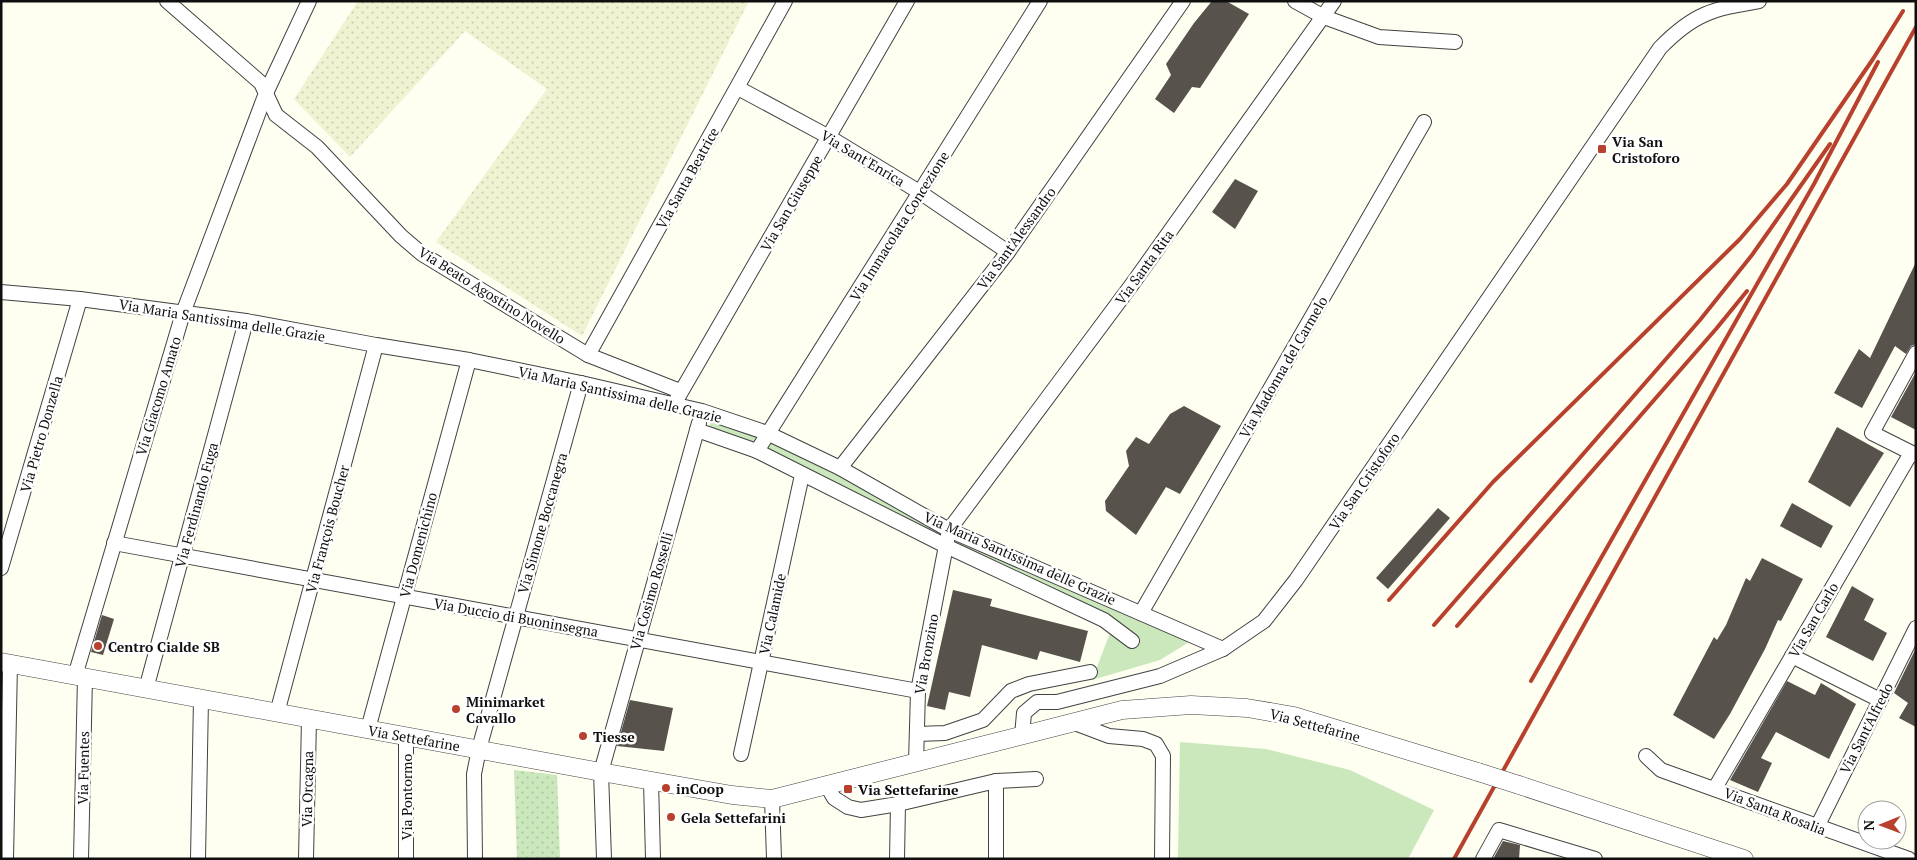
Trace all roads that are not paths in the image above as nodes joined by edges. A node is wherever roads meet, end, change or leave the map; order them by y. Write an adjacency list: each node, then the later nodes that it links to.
1 (167, 1): 13 (street, Via Beato Agostino Novello)
2 (309, 1): 13 (street, Via Giacomo Amato)
3 (786, 1): 12 (street, Via Santa Beatrice)
4 (907, 1): 15 (street, Via San Giuseppe)
5 (1040, 1): 16 (street, Via Immacolata Concezione)
6 (1183, 1): 17 (street, Via Sant'Alessandro)
7 (1295, 1): 10 (street)
8 (1334, 1): 10 (street, Via Santa Rita)
9 (1759, 1): 48 (street, Via San Cristoforo)
10 (1324, 16): 11 (street); 36 (street, Via Santa Rita)
11 (1456, 42)
12 (738, 88): 15 (street, Via Sant'Enrica); 24 (street, Via Santa Beatrice)
13 (266, 93): 20 (street, Via Giacomo Amato); 24 (street, Via Beato Agostino Novello)
14 (1424, 122): 43 (street, Via Madonna del Carmelo)
15 (829, 137): 16 (street, Via Sant'Enrica); 27 (street, Via San Giuseppe)
16 (921, 193): 17 (street, Via Sant'Enrica); 31 (street, Via Immacolata Concezione)
17 (1008, 252): 34 (street, Via Sant'Alessandro)
18 (1, 292): 19 (street, Via Maria Santissima delle Grazie)
19 (80, 299): 20 (street, Via Maria Santissima delle Grazie); 40 (street, Via Pietro Donzella)
20 (183, 313): 21 (street, Via Maria Santissima delle Grazie); 37 (street, Via Giacomo Amato)
21 (246, 321): 22 (street, Via Maria Santissima delle Grazie); 39 (street, Via Ferdinando Fuga)
22 (376, 345): 25 (street, Via Maria Santissima delle Grazie); 41 (street, Via François Boucher)
23 (1916, 353): 33 (street)
24 (588, 355): 27 (street, Via Maria Santissima delle Grazie)
25 (469, 360): 26 (street, Via Maria Santissima delle Grazie); 42 (street, Via Domenichino)
26 (581, 383): 28 (street, Via Maria Santissima delle Grazie); 44 (street, Via Simone Boccanegra)
27 (680, 391): 28 (street, Via San Giuseppe)
28 (674, 404): 29 (street, Via Maria Santissima delle Grazie)
29 (702, 411): 30 (street, Via Cosimo Rosselli); 31 (street, Via Maria Santissima delle Grazie)
30 (697, 430): 32 (street, Via Maria Santissima delle Grazie); 46 (street, Via Cosimo Rosselli)
31 (767, 433): 32 (street, Via Immacolata Concezione); 34 (street, Via Maria Santissima delle Grazie)
32 (757, 451): 35 (street, Via Maria Santissima delle Grazie)
33 (1913, 454): 49 (street, Via San Carlo)
34 (840, 468): 36 (street, Via Maria Santissima delle Grazie)
35 (802, 475): 38 (street, Via Maria Santissima delle Grazie); 50 (street, Via Calamide)
36 (949, 530): 38 (street, Via Bronzino); 43 (street, Via Maria Santissima delle Grazie)
37 (114, 543): 39 (street, Via Duccio di Buoninsegna); 53 (street, Via Giacomo Amato)
38 (946, 546): 47 (street); 55 (street, Via Bronzino)
39 (183, 556): 41 (street, Via Duccio di Buoninsegna); 54 (street, Via Ferdinando Fuga)
40 (1, 568)
41 (314, 580): 42 (street, Via Duccio di Buoninsegna); 58 (street, Via François Boucher)
42 (404, 596): 44 (street, Via Duccio di Buoninsegna); 61 (street, Via Domenichino)
43 (1141, 613): 48 (street, Via Maria Santissima delle Grazie)
44 (516, 617): 46 (street, Via Duccio di Buoninsegna); 65 (street, Via Simone Boccanegra)
45 (1916, 628): 57 (street, Via Sant'Alfredo)
46 (637, 639): 50 (street, Via Duccio di Buoninsegna); 69 (street, Via Cosimo Rosselli)
47 (1132, 641)
48 (1223, 649): 64 (street, Via San Cristoforo)
49 (1792, 656): 57 (street); 74 (street, Via San Carlo)
50 (761, 662): 55 (street, Via Duccio di Buoninsegna); 66 (street, Via Calamide)
51 (6, 663): 53 (street, Via Settefarine); 78 (street)
52 (1090, 672): 62 (street)
53 (80, 677): 54 (street, Via Settefarine); 79 (street, Via Fuentes)
54 (146, 689): 56 (street, Via Settefarine)
55 (918, 691): 62 (street, Via Bronzino)
56 (201, 699): 58 (street, Via Settefarine); 80 (street)
57 (1880, 700): 77 (street, Via Sant'Alfredo)
58 (277, 713): 59 (street, Via Settefarine)
59 (308, 719): 61 (street, Via Settefarine); 81 (street, Via Orcagna)
60 (1072, 722): 64 (street, Via Settefarine); 89 (street); 92 (street, Via Settefarine, bridge)
61 (368, 730): 63 (street, Via Settefarine)
62 (917, 734): 68 (street, Via Bronzino)
63 (406, 736): 65 (street, Via Settefarine); 82 (street, Via Pontormo)
64 (1022, 736): 68 (street, Via Settefarine)
65 (479, 749): 69 (street, Via Settefarine); 83 (street, Via Simone Boccanegra)
66 (740, 754)
67 (1646, 756): 74 (street, Via Santa Rosalia)
68 (916, 763): 73 (street, Via Settefarine)
69 (601, 772): 71 (street, Via Settefarine); 84 (street, Via Cosimo Rosselli)
70 (1036, 779): 72 (street)
71 (651, 781): 75 (street, Via Settefarine); 85 (street)
72 (996, 782): 76 (street); 88 (street)
73 (827, 786): 75 (street, Via Settefarine); 76 (street)
74 (1715, 788): 77 (street, Via Santa Rosalia)
75 (772, 799): 86 (street)
76 (898, 804): 87 (street)
77 (1817, 827): 93 (street, Via Santa Rosalia)
78 (6, 859)
79 (82, 859)
80 (198, 859)
81 (306, 859)
82 (406, 859)
83 (476, 859)
84 (604, 859)
85 (653, 859)
86 (774, 859)
87 (898, 859)
88 (996, 859)
89 (1162, 859)
90 (1483, 859): 91 (street)
91 (1595, 859)
92 (1744, 859)
93 (1909, 859)

